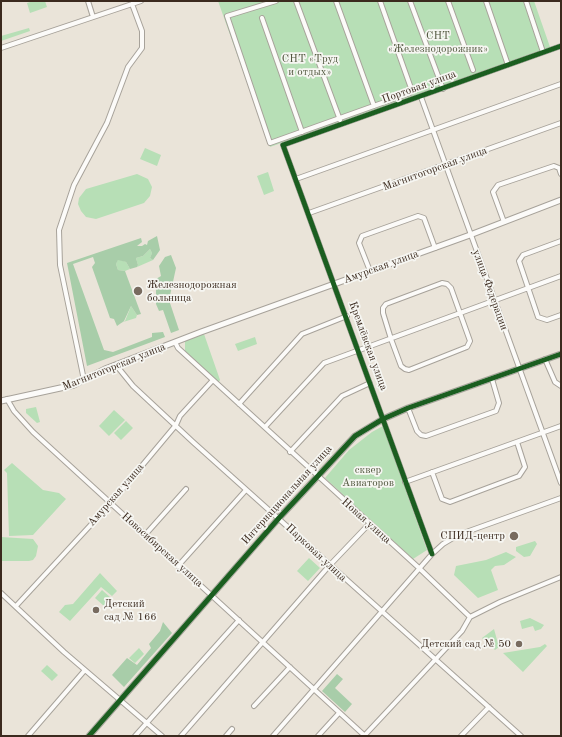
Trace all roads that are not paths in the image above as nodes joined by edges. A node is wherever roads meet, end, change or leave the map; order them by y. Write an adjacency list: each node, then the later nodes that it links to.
1 (88, 1): 12 (street)
2 (141, 1): 11 (street)
3 (276, 1): 28 (street)
4 (296, 1): 24 (street)
5 (336, 1): 23 (street)
6 (380, 1): 23 (street)
7 (410, 1): 21 (street)
8 (448, 1): 19 (street)
9 (486, 1): 18 (street)
10 (526, 1): 16 (street)
11 (132, 4): 12 (street); 56 (street)
12 (93, 17): 15 (street)
13 (262, 18): 28 (street)
14 (560, 46): 16 (street, Портовая улица); 17 (street)
15 (1, 48)
16 (544, 52): 18 (street, Портовая улица)
17 (561, 52)
18 (508, 65): 21 (street, Портовая улица)
19 (473, 70)
20 (561, 84): 27 (street)
21 (443, 89): 22 (street, Портовая улица)
22 (420, 97): 26 (street, Портовая улица); 27 (street, улица Федерации)
23 (374, 106): 24 (street)
24 (340, 119): 26 (street); 28 (street)
25 (561, 123): 30 (street, Магнитогорская улица)
26 (342, 125): 29 (street, Портовая улица)
27 (433, 131): 30 (street, улица Федерации); 32 (street)
28 (302, 132)
29 (283, 145): 32 (street, Кремлёвская улица)
30 (446, 165): 34 (street, Магнитогорская улица); 36 (street, улица Федерации)
31 (561, 174): 35 (street)
32 (296, 180): 34 (street, Кремлёвская улица)
33 (561, 200): 35 (street, Амурская улица)
34 (309, 214): 41 (street, Кремлёвская улица)
35 (504, 222): 36 (street, Амурская улица)
36 (470, 235): 38 (street, Амурская улица); 43 (street, улица Федерации)
37 (561, 241): 42 (street)
38 (435, 248): 39 (street, Амурская улица); 39 (street)
39 (370, 271): 41 (street, Амурская улица)
40 (561, 276): 42 (street)
41 (334, 284): 46 (street, Кремлёвская улица); 47 (street, Амурская улица)
42 (528, 289): 43 (street); 45 (street)
43 (495, 300): 44 (street); 54 (street, улица Федерации)
44 (460, 313): 48 (street); 48 (street); 48 (street)
45 (561, 315)
46 (347, 316): 50 (street, Кремлёвская улица); 62 (street)
47 (201, 332): 49 (street, Магнитогорская улица)
48 (391, 339): 50 (street)
49 (175, 342): 53 (street, Магнитогорская улица); 57 (street, Новая улица)
50 (360, 350): 58 (street, Кремлёвская улица); 67 (street)
51 (561, 354): 52 (street, Интернациональная улица)
52 (545, 359): 54 (street, Интернациональная улица); 59 (street)
53 (116, 365): 56 (street, Магнитогорская улица); 65 (street, Парковая улица)
54 (519, 370): 55 (street, Интернациональная улица); 68 (street, улица Федерации)
55 (492, 379): 63 (street, Интернациональная улица); 63 (street)
56 (84, 380): 60 (street, Магнитогорская улица)
57 (213, 380): 62 (street, Новая улица); 65 (street, Амурская улица)
58 (370, 382): 64 (street, Кремлёвская улица); 70 (street)
59 (561, 386)
60 (7, 399): 61 (street, Магнитогорская улица); 78 (street, Новосибирская улица)
61 (1, 401)
62 (239, 404): 67 (street, Новая улица)
63 (408, 408): 64 (street, Интернациональная улица)
64 (383, 419): 72 (street, Интернациональная улица); 73 (street, Кремлёвская улица)
65 (176, 425): 76 (street, Парковая улица); 78 (street, Амурская улица)
66 (561, 426): 68 (street)
67 (265, 427): 70 (street, Новая улица)
68 (543, 432): 69 (street); 74 (street, улица Федерации)
69 (517, 442): 71 (street); 71 (street)
70 (290, 452): 72 (street, Новая улица)
71 (432, 472): 73 (street)
72 (317, 476): 79 (street, Интернациональная улица); 80 (street, Новая улица)
73 (405, 482): 82 (street, Кремлёвская улица)
74 (561, 482)
75 (186, 490): 81 (street)
76 (246, 490): 79 (street, Парковая улица); 83 (street)
77 (561, 498): 82 (street)
78 (110, 504): 81 (street, Новосибирская улица); 89 (street, Амурская улица)
79 (279, 518): 84 (street, Парковая улица); 88 (street, Интернациональная улица)
80 (370, 523): 84 (street); 85 (street, Новая улица)
81 (145, 535): 83 (street, Новосибирская улица)
82 (432, 554): 85 (street)
83 (178, 566): 88 (street, Новосибирская улица)
84 (329, 566): 90 (street, Парковая улица); 93 (street)
85 (419, 568): 90 (street); 91 (street, Новая улица)
86 (561, 577): 91 (street)
87 (1, 593): 89 (street)
88 (212, 596): 92 (street, Новосибирская улица); 98 (street, Интернациональная улица)
89 (16, 606): 96 (street)
90 (382, 612): 94 (street, Парковая улица); 97 (street)
91 (470, 617): 94 (street)
92 (238, 620): 93 (street, Новосибирская улица); 102 (street)
93 (262, 641): 95 (street, Новосибирская улица); 108 (street)
94 (434, 658): 100 (street, Парковая улица); 112 (street)
95 (290, 667): 97 (street, Новосибирская улица); 99 (street)
96 (85, 670): 98 (street); 104 (street)
97 (314, 689): 101 (street, Новосибирская улица); 110 (street)
98 (120, 700): 102 (street); 105 (street, Интернациональная улица)
99 (254, 706)
100 (489, 708): 113 (street); 114 (street, Парковая улица)
101 (339, 713): 111 (street); 112 (street, Новосибирская улица)
102 (147, 723): 106 (street); 107 (street)
103 (232, 729): 109 (street)
104 (28, 736)
105 (89, 736)
106 (135, 736)
107 (162, 736)
108 (181, 736)
109 (226, 736)
110 (273, 736)
111 (318, 736)
112 (364, 736)
113 (462, 736)
114 (521, 736)

